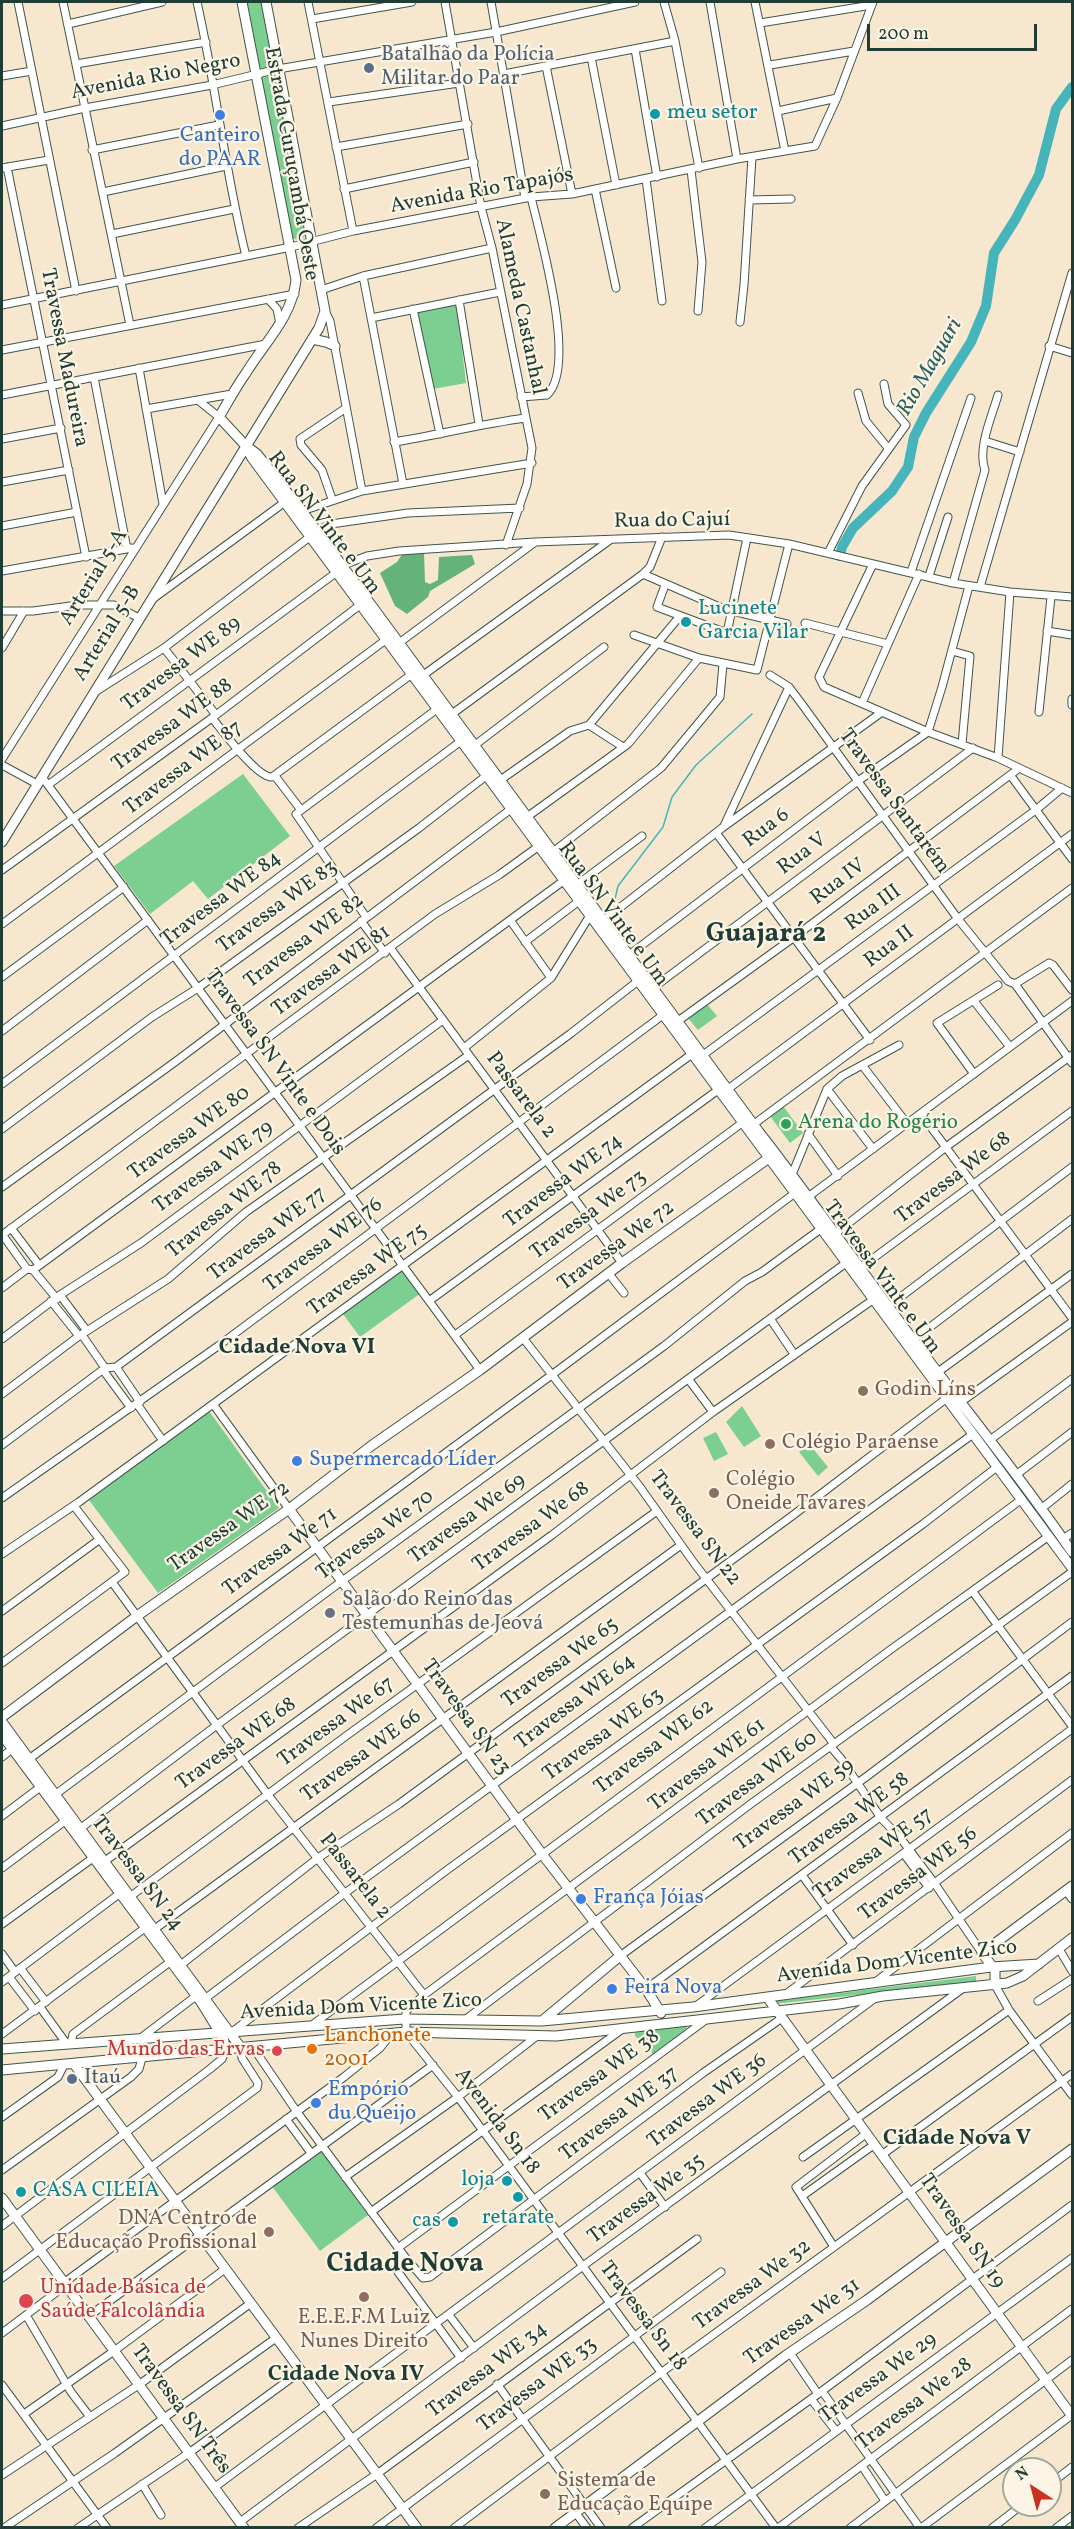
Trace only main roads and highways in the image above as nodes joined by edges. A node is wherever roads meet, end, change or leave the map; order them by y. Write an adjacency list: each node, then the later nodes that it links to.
1 (242, 2): 5 (main road, Estrada Curuçambá Oeste)
2 (266, 2): 3 (main road, Arterial 5-B)
3 (312, 339): 4 (main road); 5 (main road, Arterial 5-B)
4 (335, 346)
5 (245, 445): 6 (main road, Rua SN Vinte e Um); 6 (main road, Rua SN Vinte e Um); 10 (main road, Arterial 5-B)
6 (304, 518): 7 (main road, Rua SN Vinte e Um)
7 (339, 569): 8 (main road, Rua SN Vinte e Um); 8 (main road, Rua SN Vinte e Um)
8 (405, 657): 9 (main road, Rua SN Vinte e Um); 9 (main road, Rua SN Vinte e Um)
9 (452, 720): 11 (main road, Rua SN Vinte e Um); 11 (main road, Rua SN Vinte e Um)
10 (2, 842)
11 (554, 858): 12 (main road, Rua SN Vinte e Um)
12 (567, 878): 13 (main road, Rua SN Vinte e Um); 13 (main road, Rua SN Vinte e Um)
13 (582, 899): 14 (main road, Rua SN Vinte e Um); 14 (main road, Rua SN Vinte e Um)
14 (723, 1089): 15 (main road, Rua SN Vinte e Um); 15 (main road, Rua SN Vinte e Um)
15 (772, 1156): 16 (main road, Rua SN Vinte e Um); 19 (main road, Travessa We 72)
16 (790, 1179): 17 (main road, Travessa Vinte e Um); 17 (main road, Travessa Vinte e Um)
17 (840, 1246): 18 (main road, Travessa Vinte e Um)
18 (870, 1288): 21 (main road, Travessa Vinte e Um); 22 (main road, Travessa Vinte e Um)
19 (480, 1370): 20 (main road, Travessa WE 72)
20 (289, 1509): 23 (main road, Travessa WE 72); 28 (main road, Travessa SN 23)
21 (1072, 1552)
22 (1072, 1570)
23 (2, 1720): 25 (main road, Travessa SN 24)
24 (2, 1735): 25 (main road, Travessa SN 24)
25 (43, 1785): 32 (main road, Travessa SN 24)
26 (1070, 1892): 30 (main road, Travessa SN 22)
27 (1072, 1938): 29 (main road)
28 (620, 1956): 34 (main road, Travessa SN 23); 36 (main road, Travessa WE 59)
29 (1039, 1964): 30 (main road, Avenida Dom Vicente Zico); 31 (main road, Avenida Dom Vicente Zico)
30 (991, 1967): 31 (main road, Travessa SN 22); 33 (main road, Avenida Dom Vicente Zico)
31 (995, 1985): 35 (main road, Avenida Dom Vicente Zico)
32 (201, 1996): 38 (main road, Travessa SN 24); 39 (main road, Travessa SN 24)
33 (767, 1997): 34 (main road, Avenida Dom Vicente Zico); 35 (main road)
34 (661, 2010): 36 (main road, Avenida Dom Vicente Zico); 37 (main road)
35 (779, 2015): 37 (main road, Avenida Dom Vicente Zico); 49 (main road, Travessa SN 19)
36 (542, 2021): 39 (main road, Avenida Dom Vicente Zico)
37 (662, 2024): 41 (main road, Avenida Dom Vicente Zico)
38 (221, 2033): 39 (main road, Avenida Dom Vicente Zico); 40 (main road, Avenida Dom Vicente Zico); 43 (main road, Travessa SN 24)
39 (231, 2033): 41 (main road, Travessa SN 24)
40 (188, 2034): 42 (main road, Avenida Dom Vicente Zico); 44 (main road)
41 (241, 2048): 43 (main road, Avenida Dom Vicente Zico)
42 (2, 2049)
43 (226, 2049): 44 (main road, Avenida Dom Vicente Zico)
44 (187, 2054): 45 (main road, Avenida Dom Vicente Zico)
45 (69, 2064): 46 (main road, Avenida Dom Vicente Zico); 52 (main road)
46 (2, 2070)
47 (1072, 2149): 49 (main road, Travessa We 31)
48 (2, 2198): 51 (main road, Travessa SN Três)
49 (945, 2243): 50 (main road, Travessa SN 19); 53 (main road, Travessa We 31)
50 (1072, 2415)
51 (242, 2524)
52 (417, 2528)
53 (555, 2528)

